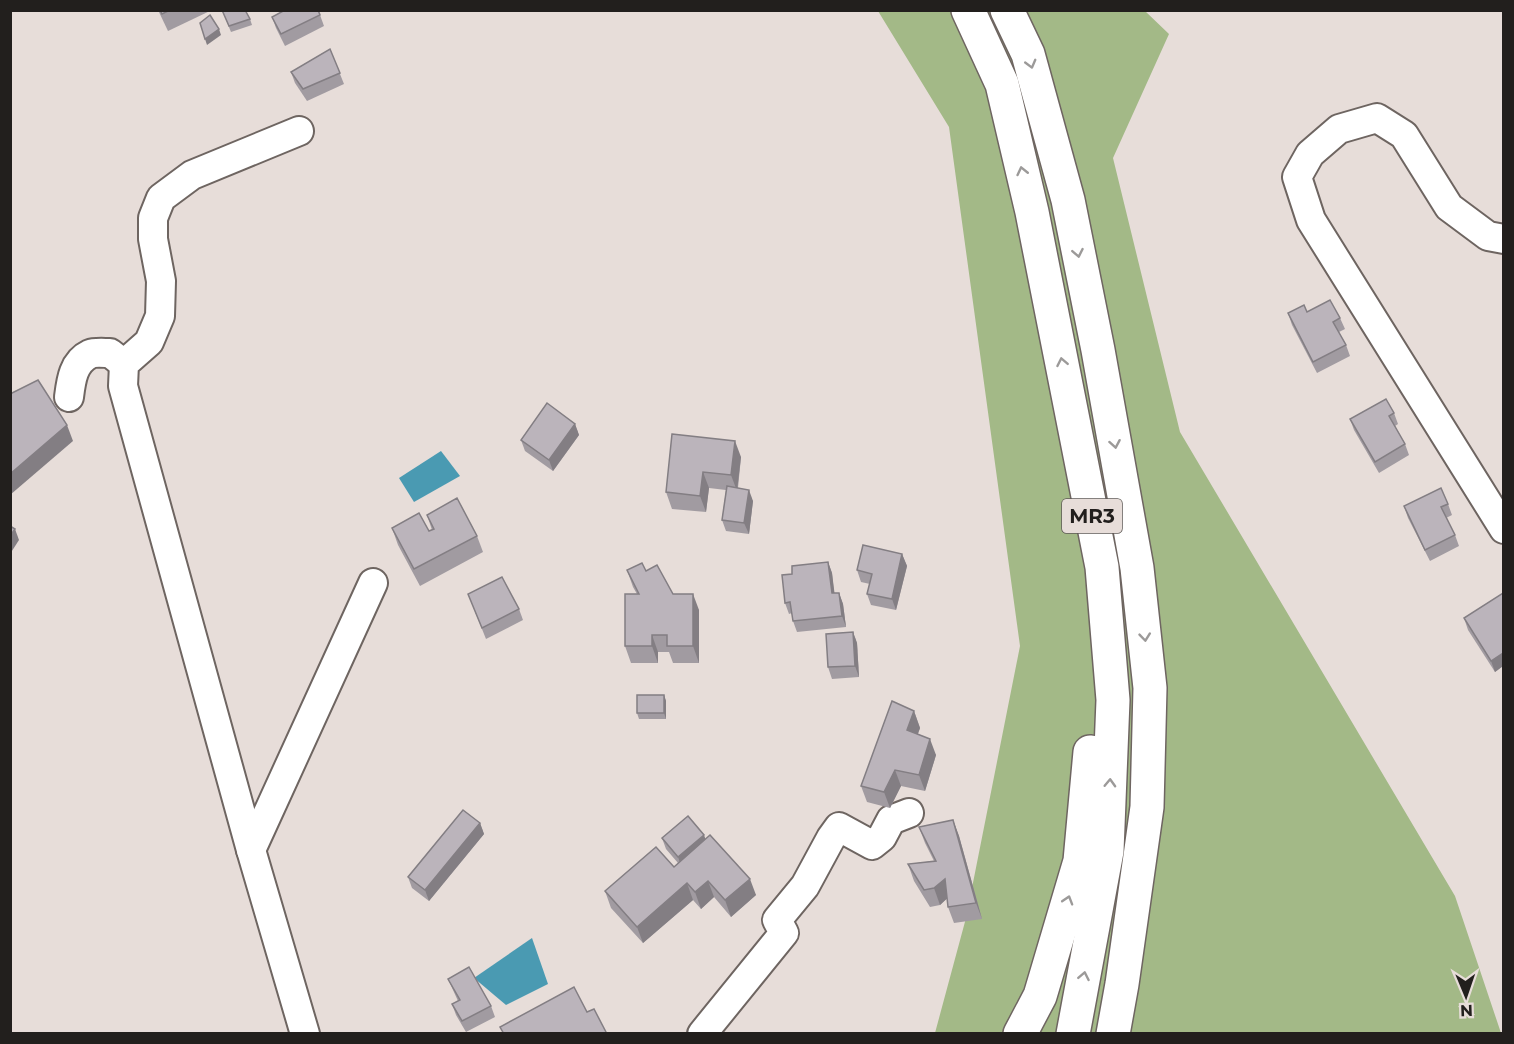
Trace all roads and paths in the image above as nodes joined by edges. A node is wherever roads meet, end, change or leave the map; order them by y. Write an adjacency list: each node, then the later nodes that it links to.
1 (968, 10): 7 (highway, MR3, one-way to 1)
2 (1007, 10): 16 (highway, MR3, one-way to 16)
3 (299, 130): 5 (street)
4 (1503, 239): 8 (street)
5 (124, 364): 6 (street); 11 (street)
6 (69, 397)
7 (1070, 400): 14 (highway, one-way to 7); 15 (highway, MR3, one-way to 7)
8 (1503, 529)
9 (373, 583): 11 (street)
10 (909, 813): 13 (street)
11 (251, 850): 12 (street)
12 (305, 1034)
13 (702, 1034)
14 (1020, 1034)
15 (1073, 1034)
16 (1113, 1034)

